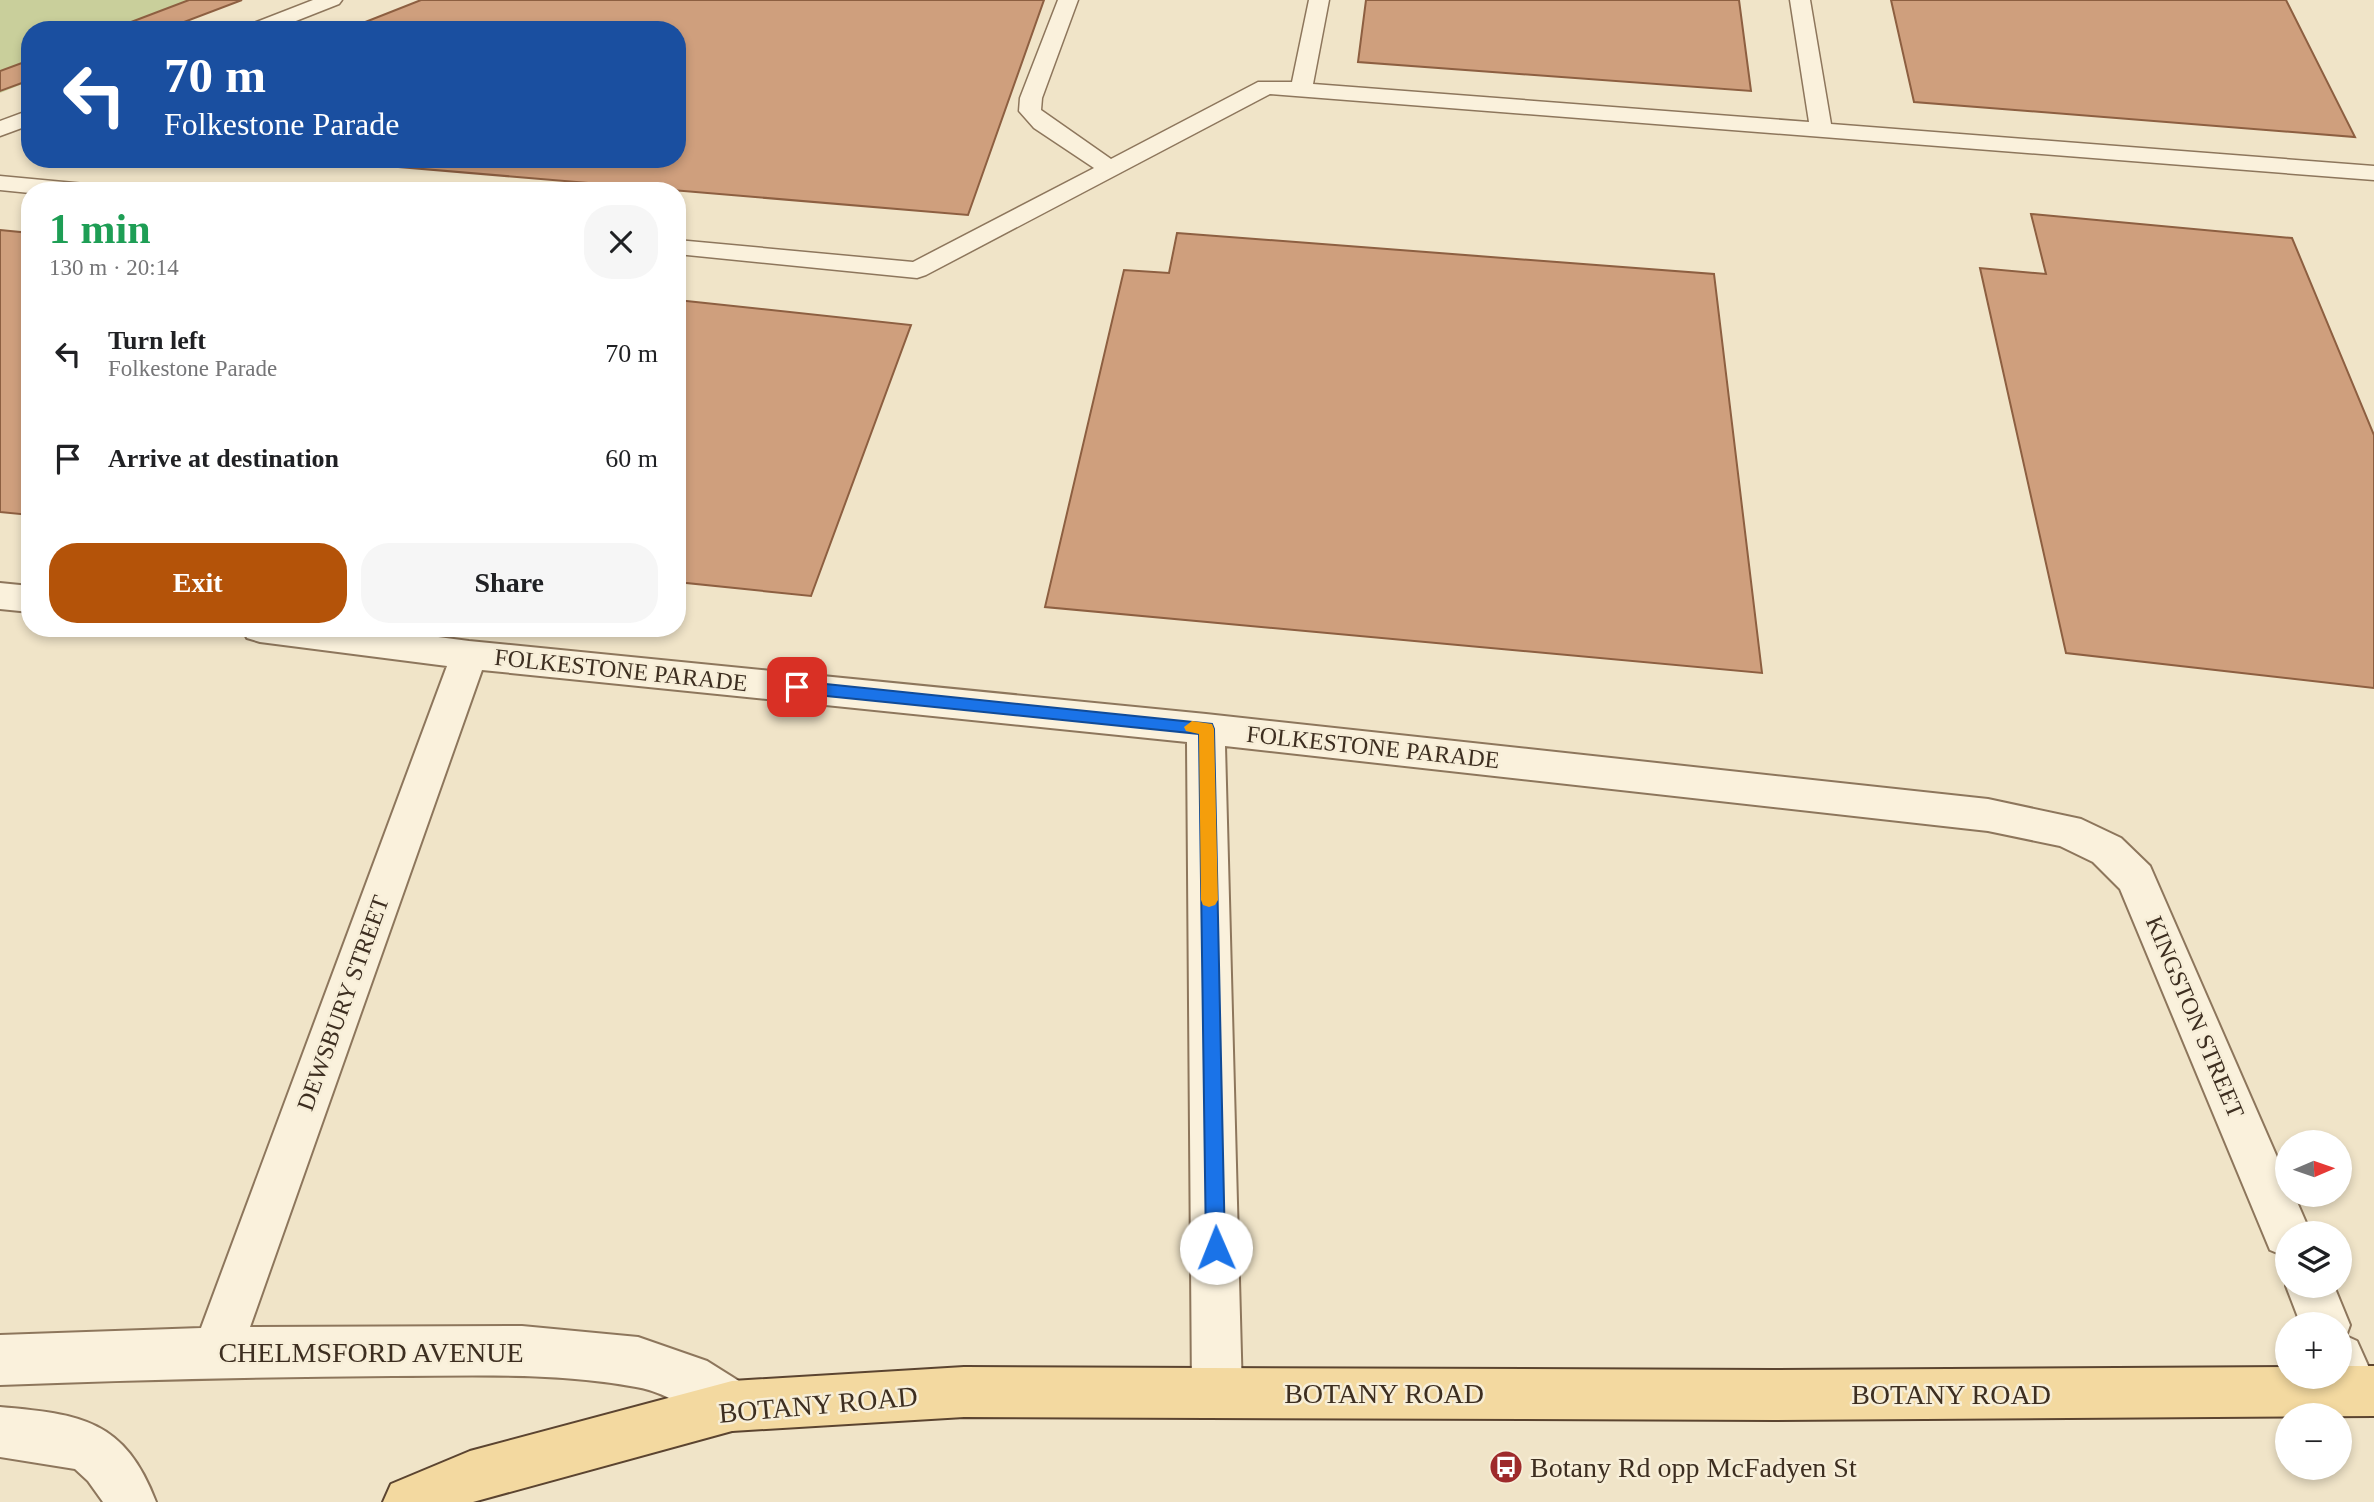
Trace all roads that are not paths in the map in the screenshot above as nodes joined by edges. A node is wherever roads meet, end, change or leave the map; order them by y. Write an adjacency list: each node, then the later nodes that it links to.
1 (332, 0): 5 (lane)
2 (1068, 0): 10 (lane)
3 (1319, 0): 6 (lane)
4 (1800, 0): 9 (lane)
5 (277, 21)
6 (1301, 90): 9 (lane); 10 (lane)
7 (21, 121): 8 (lane)
8 (0, 129)
9 (1821, 130): 11 (lane)
10 (1111, 169): 14 (lane)
11 (2374, 173)
12 (0, 183): 13 (lane)
13 (21, 185)
14 (686, 248)
15 (0, 596): 16 (street)
16 (21, 598)
17 (332, 637): 18 (street, FOLKESTONE PARADE)
18 (469, 654): 19 (street, FOLKESTONE PARADE); 22 (street, DEWSBURY STREET)
19 (1206, 729): 20 (street, FOLKESTONE PARADE); 25 (street)
20 (2067, 831): 21 (street, KINGSTON STREET)
21 (2281, 1221)
22 (217, 1352): 23 (street, CHELMSFORD AVENUE); 26 (street, CHELMSFORD AVENUE)
23 (0, 1360)
24 (2356, 1380): 25 (main road, BOTANY ROAD)
25 (1217, 1393): 26 (main road, BOTANY ROAD)
26 (732, 1406): 29 (main road, BOTANY ROAD)
27 (0, 1432): 28 (street)
28 (130, 1502)
29 (409, 1502)

